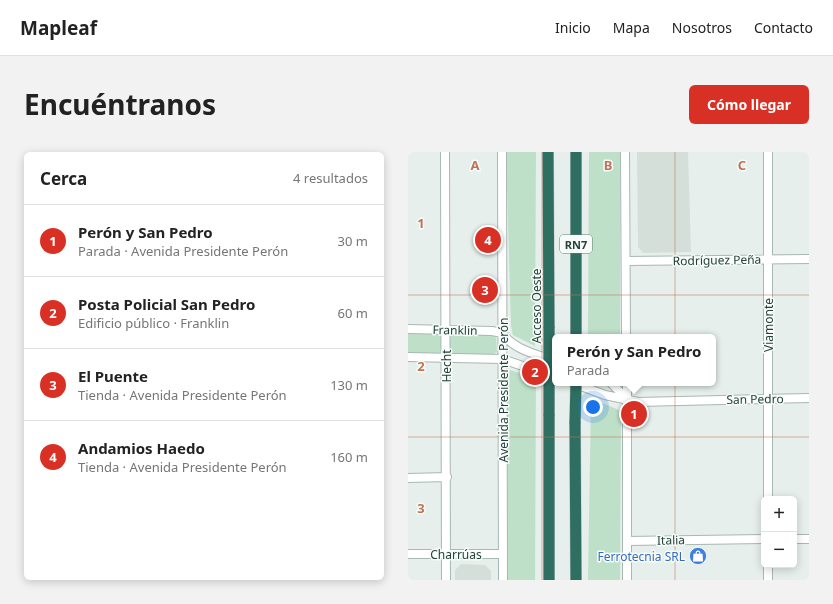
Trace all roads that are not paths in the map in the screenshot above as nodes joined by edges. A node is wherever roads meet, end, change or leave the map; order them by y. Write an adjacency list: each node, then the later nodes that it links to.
1 (445, 152): 11 (street, Hecht)
2 (502, 152): 12 (street, Avenida Presidente Perón)
3 (548, 152): 40 (highway, Acceso Oeste / RN7, bridge)
4 (576, 152): 13 (highway, RN7)
5 (625, 152): 9 (street)
6 (768, 152): 8 (street, Viamonte)
7 (809, 259): 8 (street, Rodríguez Peña)
8 (768, 260): 9 (street, Rodríguez Peña); 26 (street, Viamonte)
9 (626, 261): 14 (street)
10 (408, 329): 11 (street, Franklin)
11 (446, 330): 12 (street, Franklin); 16 (street, Hecht)
12 (502, 333): 17 (street, Avenida Presidente Perón); 18 (street)
13 (576, 334)
14 (626, 334)
15 (408, 357): 16 (street)
16 (446, 357): 17 (street); 27 (street, Hecht)
17 (502, 359): 19 (street); 35 (street, Avenida Presidente Perón)
18 (552, 360)
19 (552, 376)
20 (574, 386): 41 (highway, bridge)
21 (582, 386): 24 (street)
22 (614, 386): 24 (street)
23 (627, 386): 24 (street)
24 (627, 398): 26 (street, San Pedro); 33 (street)
25 (809, 398): 26 (street, San Pedro)
26 (768, 399): 29 (street, Viamonte)
27 (447, 477): 28 (street); 36 (street, Hecht)
28 (408, 478)
29 (768, 496)
30 (809, 538): 32 (street)
31 (761, 539): 33 (street, Italia)
32 (797, 539)
33 (627, 541): 42 (street)
34 (408, 554): 36 (street, Charrúas)
35 (503, 554): 36 (street, Charrúas); 39 (street, Avenida Presidente Perón)
36 (446, 555): 38 (street, Hecht)
37 (768, 568): 43 (street)
38 (446, 580)
39 (503, 580)
40 (549, 580)
41 (576, 580)
42 (627, 580)
43 (768, 580)

